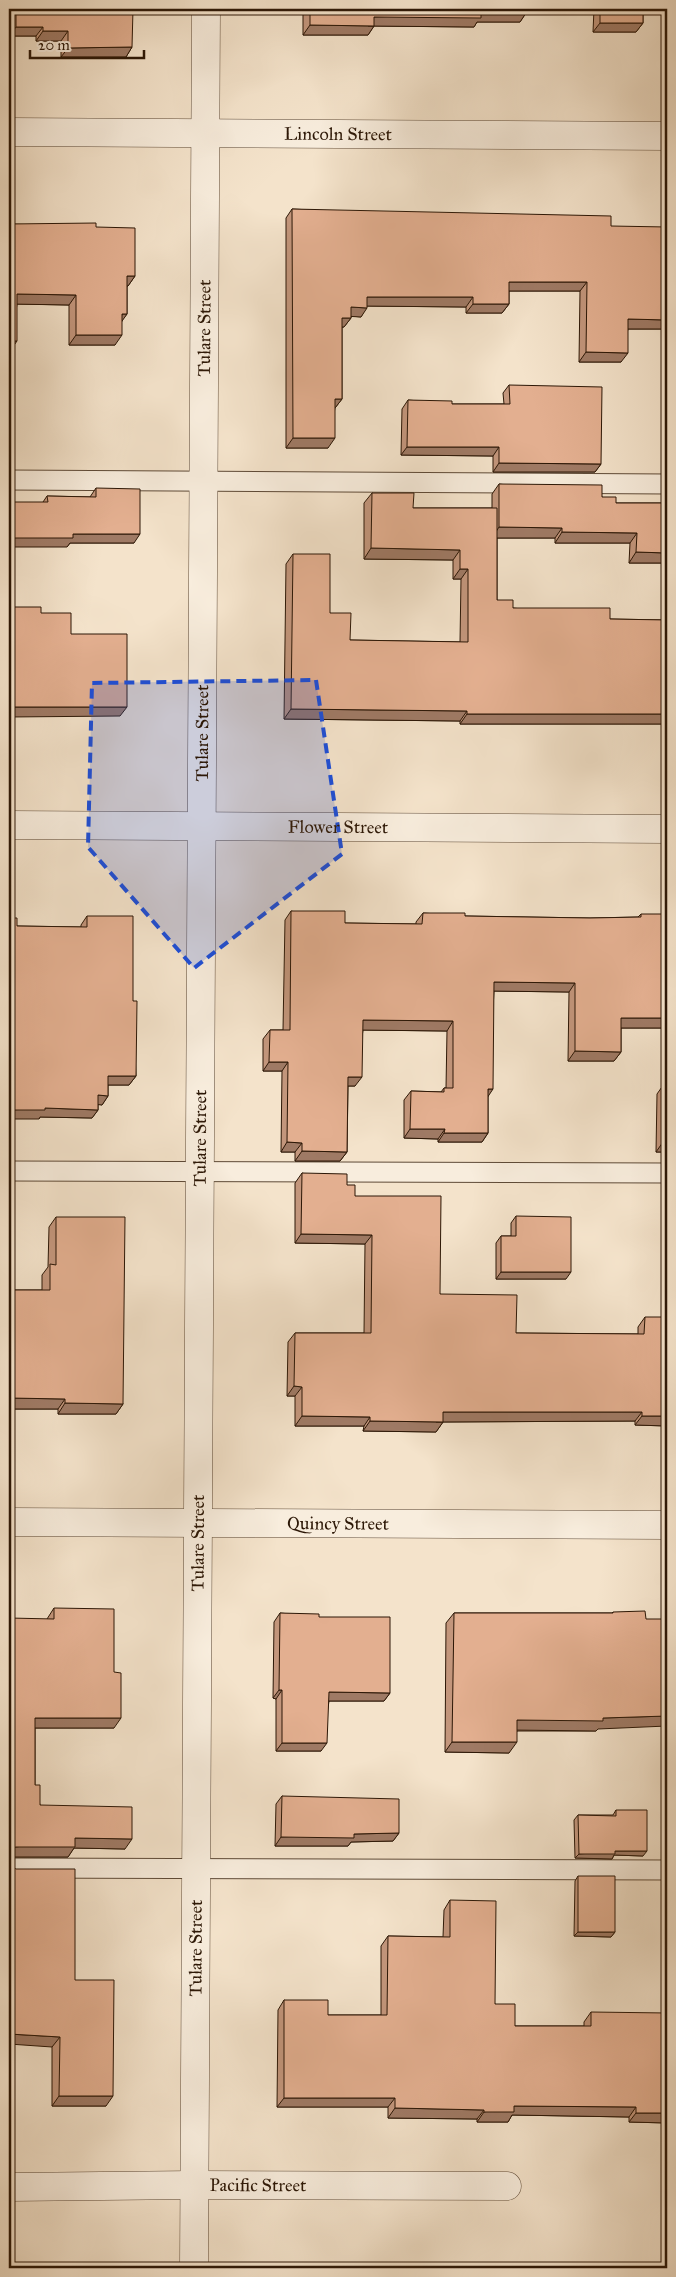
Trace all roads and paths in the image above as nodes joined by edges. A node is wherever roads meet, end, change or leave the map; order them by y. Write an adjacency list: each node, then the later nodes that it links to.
1 (206, 9): 3 (street, Tulare Street)
2 (9, 132): 3 (street, Lincoln Street)
3 (205, 133): 4 (street, Lincoln Street); 6 (street, Tulare Street)
4 (667, 136)
5 (9, 480): 6 (lane)
6 (203, 481): 7 (lane); 9 (street, Tulare Street)
7 (667, 484)
8 (9, 826): 9 (street, Flower Street)
9 (201, 826): 10 (street, Flower Street); 12 (street, Tulare Street)
10 (667, 829)
11 (9, 1171): 12 (lane)
12 (200, 1172): 13 (lane); 15 (street, Tulare Street)
13 (667, 1173)
14 (9, 1522): 15 (street, Quincy Street)
15 (198, 1523): 16 (street, Quincy Street); 18 (street, Tulare Street)
16 (667, 1525)
17 (9, 1868): 18 (lane)
18 (196, 1868): 19 (lane); 20 (street, Tulare Street)
19 (667, 1870)
20 (194, 2185): 21 (street, Pacific Street); 22 (street, Pacific Street); 23 (street, Tulare Street)
21 (507, 2186)
22 (9, 2187)
23 (194, 2268)

